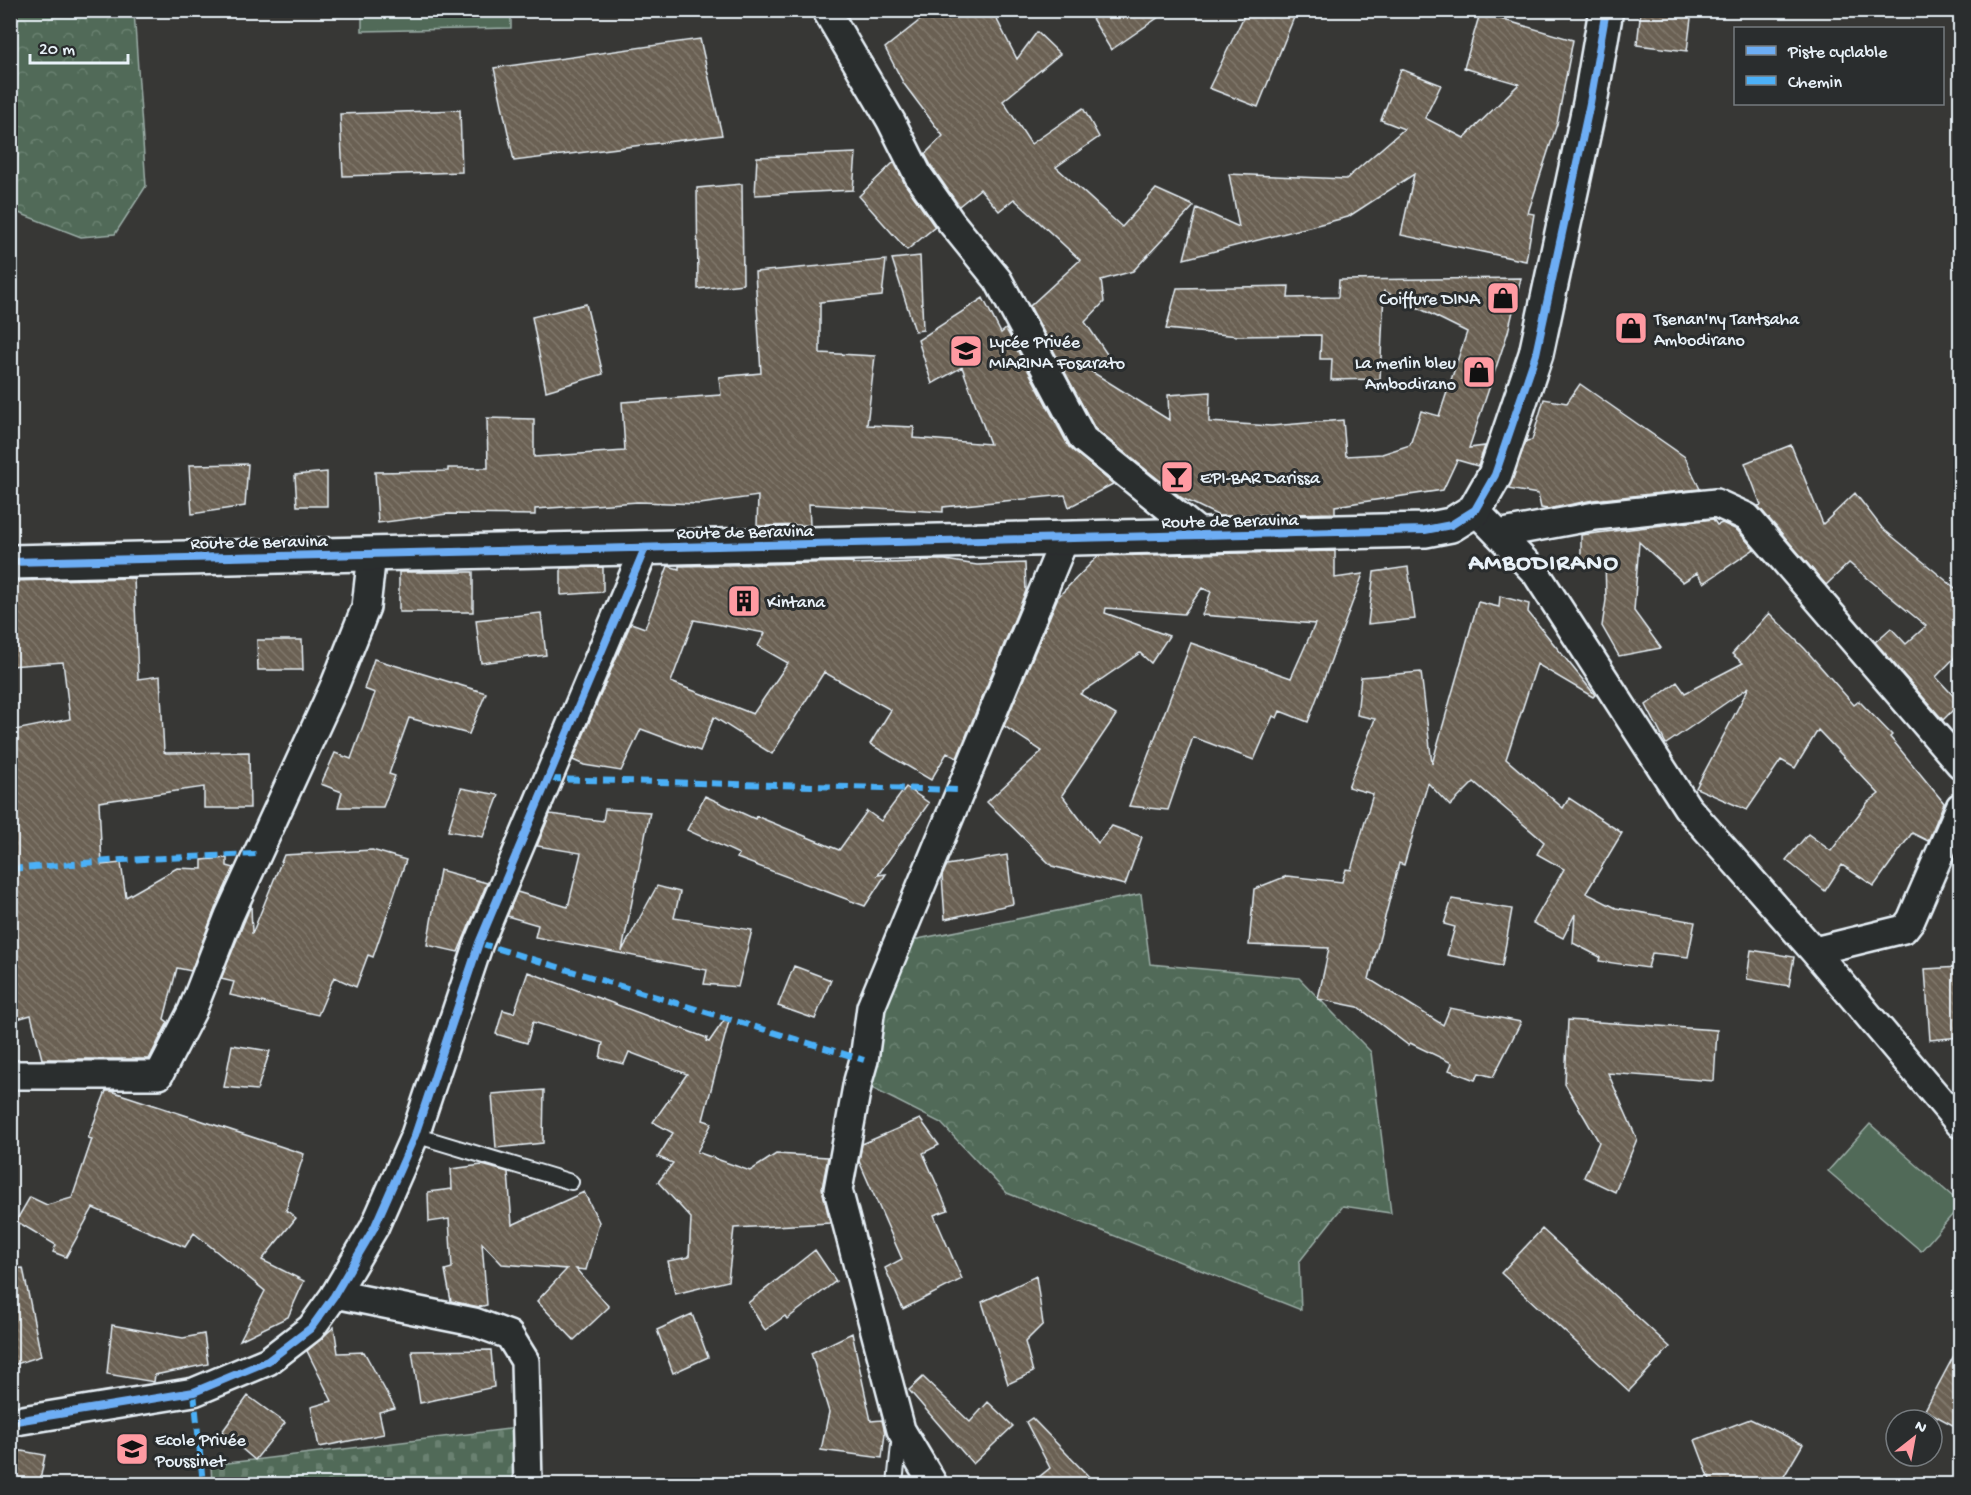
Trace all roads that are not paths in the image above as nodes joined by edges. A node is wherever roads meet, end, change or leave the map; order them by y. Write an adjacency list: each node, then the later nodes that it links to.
1 (826, 10): 5 (street)
2 (1606, 10): 3 (street)
3 (1475, 510): 4 (street); 5 (street, Route de Beravina)
4 (1498, 534): 10 (street); 12 (street)
5 (1202, 535): 6 (street, Route de Beravina)
6 (1065, 538): 7 (street, Route de Beravina); 19 (street)
7 (645, 548): 8 (street, Route de Beravina); 15 (street)
8 (372, 554): 9 (street, Route de Beravina); 13 (street)
9 (10, 562)
10 (1960, 764)
11 (1960, 807): 12 (street)
12 (1814, 951): 14 (street)
13 (10, 1075)
14 (1960, 1124)
15 (415, 1135): 16 (lane); 17 (street)
16 (571, 1182)
17 (336, 1294): 18 (street); 21 (street)
18 (10, 1422)
19 (901, 1430): 20 (street); 22 (lane)
20 (934, 1484)
21 (528, 1485)
22 (895, 1485)

